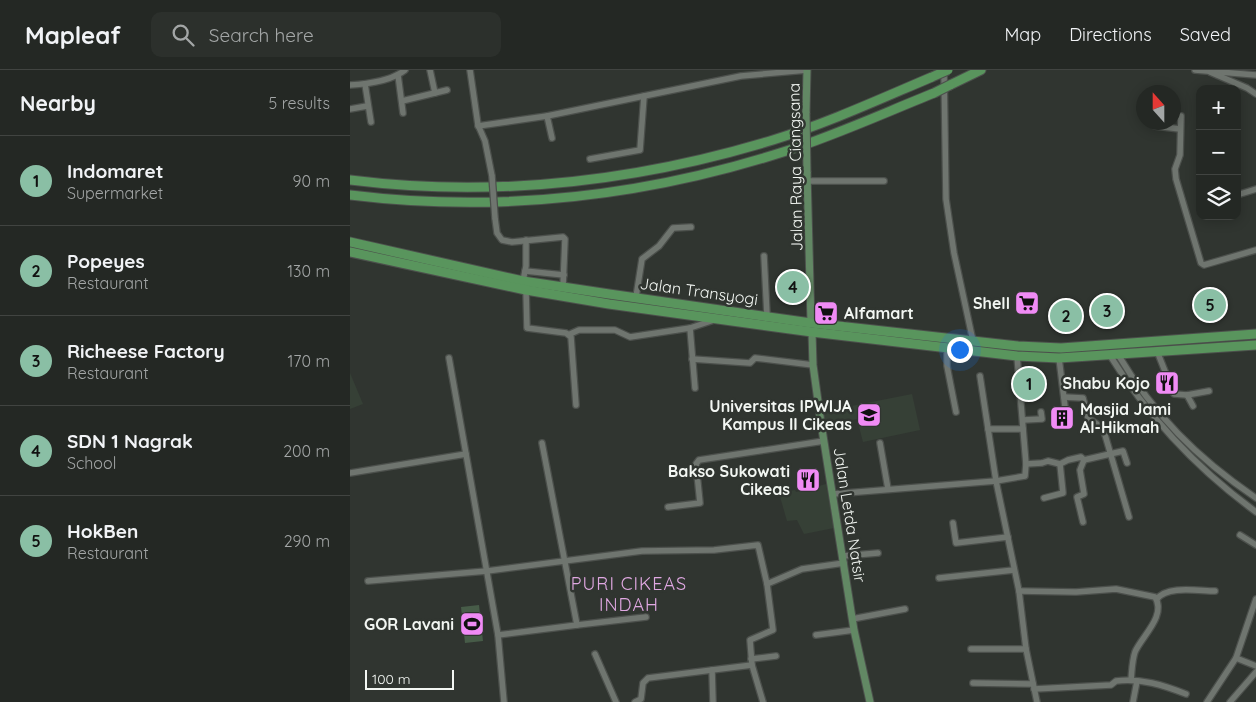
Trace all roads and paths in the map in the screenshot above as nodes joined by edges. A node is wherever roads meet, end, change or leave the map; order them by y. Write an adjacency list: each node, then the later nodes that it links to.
1 (405, 70): 10 (street)
2 (430, 70): 15 (street)
3 (470, 70): 24 (street)
4 (807, 70): 17 (street); 29 (main road, Jalan Raya Ciangsana, bridge)
5 (944, 70): 54 (street)
6 (948, 70): 28 (highway, bridge)
7 (982, 70): 33 (highway, bridge)
8 (1195, 70): 9 (street)
9 (1209, 71): 11 (street); 16 (street)
10 (398, 76): 12 (street); 18 (street)
11 (1256, 76)
12 (364, 84): 13 (street); 19 (street)
13 (350, 85)
14 (447, 90): 15 (street)
15 (435, 93): 18 (street)
16 (1256, 94)
17 (644, 96): 22 (street); 27 (street)
18 (402, 101): 21 (street)
19 (367, 106): 20 (street); 23 (street)
20 (350, 109)
21 (403, 112)
22 (547, 116): 24 (street); 26 (street)
23 (371, 122)
24 (478, 126): 35 (street, bridge)
25 (1180, 130): 37 (street)
26 (552, 138)
27 (590, 159)
28 (350, 180)
29 (807, 181): 30 (street); 49 (main road, Jalan Raya Ciangsana)
30 (884, 181)
31 (1256, 189): 32 (street)
32 (1241, 194)
33 (350, 195)
34 (691, 228): 45 (street)
35 (526, 240): 40 (street); 41 (street)
36 (350, 242): 41 (highway, Jalan Transyogi)
37 (1256, 250)
38 (350, 252): 43 (highway, Jalan Transyogi)
39 (764, 256): 47 (street)
40 (564, 275): 41 (street); 42 (street)
41 (524, 276): 42 (highway, Jalan Transyogi)
42 (563, 287): 44 (highway, Jalan Transyogi)
43 (526, 290): 46 (highway, Jalan Transyogi); 51 (street)
44 (609, 294): 45 (highway, Jalan Transyogi); 46 (highway)
45 (636, 297): 47 (highway, Jalan Transyogi)
46 (609, 304): 48 (highway, Jalan Transyogi)
47 (767, 316): 49 (highway, Jalan Transyogi)
48 (717, 319): 49 (highway, Jalan Transyogi); 50 (street)
49 (812, 327): 54 (highway, Jalan Transyogi); 56 (highway, Jalan Transyogi); 64 (main road, Jalan Letda Natsir)
50 (690, 328): 51 (street); 63 (street)
51 (570, 334): 70 (street)
52 (1256, 334): 53 (highway, Jalan Transyogi)
53 (1180, 339): 54 (highway, Jalan Transyogi); 57 (highway)
54 (972, 341)
55 (1256, 345): 57 (highway, Jalan Transyogi)
56 (947, 348): 60 (highway, Jalan Transyogi); 73 (street)
57 (1180, 350): 58 (highway, Jalan Transyogi)
58 (1157, 351): 59 (highway, Jalan Transyogi); 68 (street)
59 (1113, 354): 62 (highway, Jalan Transyogi); 78 (street)
60 (1017, 356): 62 (highway, Jalan Transyogi); 75 (street)
61 (449, 358): 82 (street)
62 (1059, 358): 69 (street)
63 (692, 359): 64 (street); 66 (street)
64 (813, 365): 79 (main road, Jalan Letda Natsir)
65 (980, 376): 76 (street)
66 (695, 388)
67 (1209, 391): 68 (street)
68 (1187, 395): 71 (street)
69 (1064, 397): 72 (street); 83 (street)
70 (576, 405)
71 (1193, 406)
72 (1065, 407)
73 (956, 412)
74 (1041, 412): 75 (street)
75 (1023, 420): 77 (street)
76 (988, 429): 77 (street); 89 (street)
77 (1023, 429): 86 (street)
78 (1172, 434): 93 (street); 95 (street)
79 (824, 441): 91 (main road, Jalan Letda Natsir); 94 (street)
80 (542, 443): 104 (street)
81 (880, 443): 90 (street)
82 (466, 454): 88 (street); 106 (street)
83 (1112, 454): 84 (street); 85 (street); 96 (street)
84 (1084, 460): 87 (street); 97 (street)
85 (1127, 463)
86 (1026, 464): 87 (street); 89 (street)
87 (1060, 464): 92 (street)
88 (350, 473)
89 (996, 481): 90 (street); 100 (street)
90 (888, 489): 91 (street)
91 (833, 494): 103 (main road, Jalan Letda Natsir)
92 (1044, 498)
93 (1256, 498)
94 (668, 507)
95 (1256, 512)
96 (1129, 517)
97 (1083, 522)
98 (953, 523): 100 (street)
99 (1240, 535): 101 (street)
100 (1008, 537): 105 (street)
101 (1256, 545)
102 (878, 553): 103 (street)
103 (844, 559): 109 (street); 116 (main road, Jalan Letda Natsir)
104 (564, 561): 106 (street); 109 (street); 118 (street)
105 (1014, 570): 107 (street); 111 (street)
106 (487, 571): 108 (street); 121 (street)
107 (939, 578)
108 (368, 581)
109 (767, 584): 128 (street)
110 (1215, 591): 112 (street)
111 (1019, 592): 112 (street); 123 (street)
112 (1156, 599): 132 (street)
113 (1256, 599): 117 (street)
114 (904, 609): 116 (street)
115 (646, 617): 118 (street)
116 (852, 619): 120 (main road, Jalan Letda Natsir)
117 (1249, 623): 119 (street); 127 (street)
118 (577, 625): 121 (street)
119 (1256, 626)
120 (854, 630): 122 (street); 141 (main road, Jalan Letda Natsir)
121 (498, 635): 136 (street)
122 (816, 635)
123 (1026, 649): 124 (street); 134 (street)
124 (971, 650)
125 (596, 654): 137 (street)
126 (776, 656): 128 (street)
127 (1236, 658): 129 (street); 144 (street)
128 (752, 662): 130 (street); 140 (street)
129 (1256, 666)
130 (712, 670): 138 (street); 139 (street)
131 (1256, 672): 145 (street)
132 (1134, 680): 134 (street); 135 (street); 143 (street)
133 (974, 684): 134 (street)
134 (1034, 686): 142 (street)
135 (1186, 694)
136 (504, 702)
137 (616, 702)
138 (635, 702)
139 (713, 702)
140 (763, 702)
141 (870, 702)
142 (1037, 702)
143 (1133, 702)
144 (1207, 702)
145 (1230, 702)

